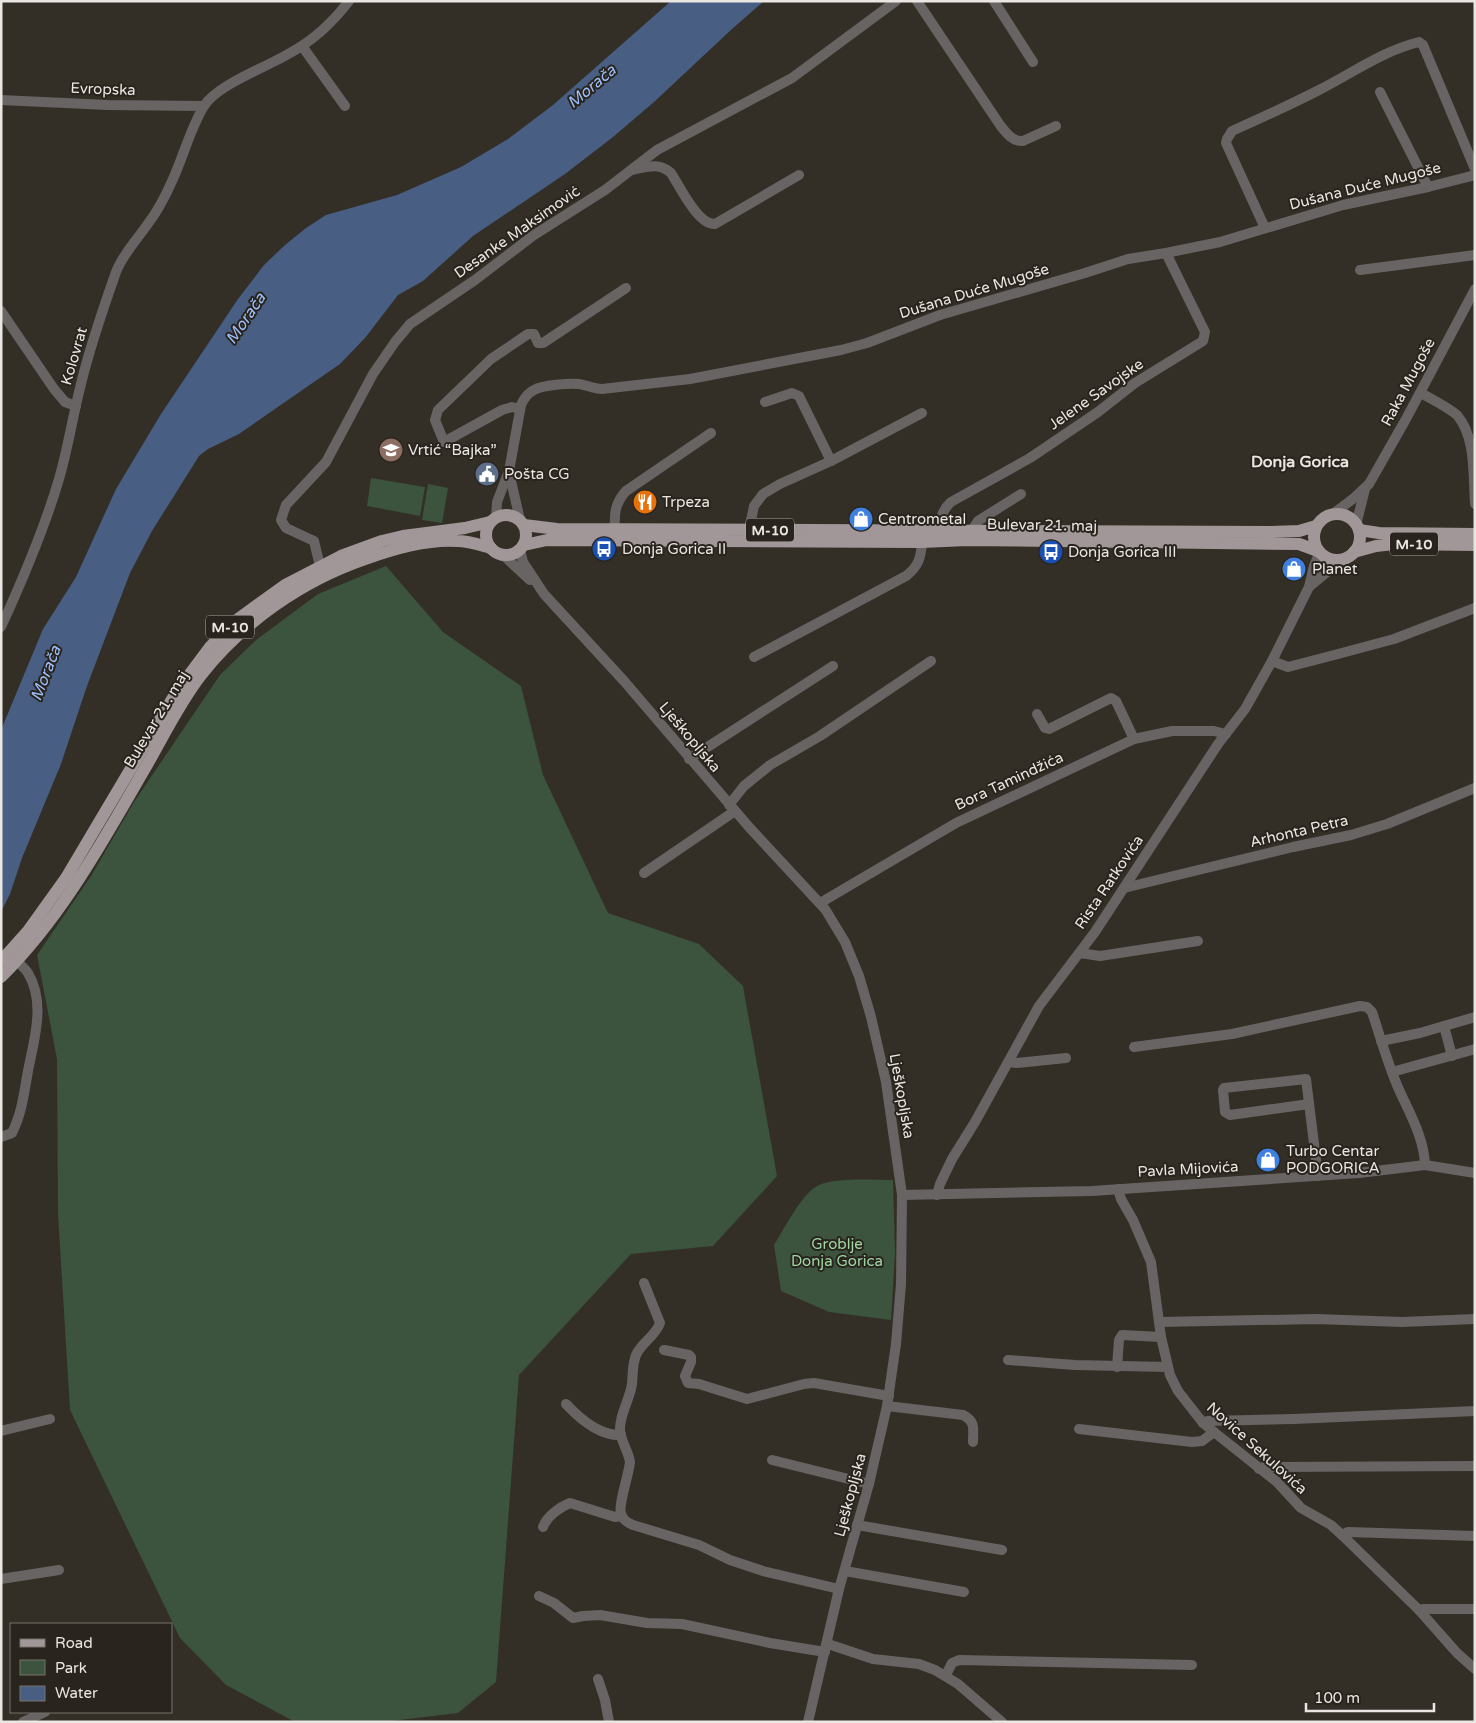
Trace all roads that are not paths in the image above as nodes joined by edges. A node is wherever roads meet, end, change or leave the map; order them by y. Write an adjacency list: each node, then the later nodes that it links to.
1 (349, 1): 5 (street)
2 (896, 1): 13 (street, Desanke Maksimović)
3 (917, 1): 11 (street)
4 (994, 1): 6 (street)
5 (302, 46): 9 (street); 10 (street)
6 (1033, 62)
7 (1380, 92): 16 (street)
8 (1, 100): 9 (street, Evropska)
9 (204, 106): 26 (street, Kolovrat)
10 (345, 106)
11 (1056, 126)
12 (1475, 169): 17 (street)
13 (628, 171): 15 (street); 52 (street, Desanke Maksimović)
14 (1475, 174): 16 (street, Dušana Duće Mugoše)
15 (799, 175)
16 (1428, 187): 17 (street, Dušana Duće Mugoše)
17 (1265, 228): 18 (street, Dušana Duće Mugoše)
18 (1166, 253): 27 (street, Dušana Duće Mugoše); 42 (street, Jelene Savojske)
19 (1475, 256): 20 (street)
20 (1360, 270)
21 (626, 288): 27 (street)
22 (1475, 289): 24 (street, Raka Mugoše)
23 (1, 311): 26 (street)
24 (1420, 392): 32 (street, Raka Mugoše); 34 (street)
25 (765, 402): 30 (street)
26 (76, 406): 56 (street, Kolovrat)
27 (520, 409): 31 (street, Dušana Duće Mugoše)
28 (922, 413): 30 (street)
29 (711, 433): 40 (street)
30 (831, 461): 41 (street)
31 (508, 471): 36 (street, Dušana Duće Mugoše); 37 (street, Dušana Duće Mugoše)
32 (1366, 488): 35 (street, Raka Mugoše); 39 (street, Raka Mugoše)
33 (1021, 494): 43 (street)
34 (1475, 504)
35 (1333, 514): 38 (main road, Bulevar 21. maj / M-10); 39 (main road, M-10)
36 (493, 520): 37 (main road, Bulevar 21. maj / M-10); 48 (main road); 52 (main road, Bulevar 21. maj / M-10)
37 (522, 523): 40 (main road, Bulevar 21. maj / M-10); 47 (main road)
38 (1316, 526): 43 (main road, Bulevar 21. maj / M-10); 49 (main road)
39 (1358, 527): 44 (main road, M-10); 50 (main road)
40 (615, 529): 41 (main road, Bulevar 21. maj / M-10)
41 (749, 530): 42 (main road, Bulevar 21. maj / M-10)
42 (940, 532): 43 (main road, Bulevar 21. maj / M-10)
43 (971, 532)
44 (1475, 534)
45 (922, 542): 47 (main road, Bulevar 21. maj / M-10); 49 (main road, Bulevar 21. maj / M-10); 57 (street)
46 (1475, 545): 50 (main road, M-10)
47 (522, 547): 48 (main road, Bulevar 21. maj / M-10); 53 (street, Lješkopljska)
48 (496, 551): 53 (street, Lješkopljska); 72 (main road, Bulevar 21. maj / M-10)
49 (1319, 552): 51 (main road, Bulevar 21. maj / M-10); 54 (street, Rista Ratkovića)
50 (1354, 552): 51 (main road, M-10)
51 (1338, 560): 54 (street, Rista Ratkovića)
52 (320, 566): 72 (main road, Bulevar 21. maj / M-10)
53 (537, 585): 64 (street, Lješkopljska)
54 (1309, 587): 59 (street, Rista Ratkovića)
55 (1475, 608): 59 (street)
56 (1, 627)
57 (754, 657)
58 (931, 661): 66 (street)
59 (1272, 661): 62 (street, Rista Ratkovića)
60 (833, 666): 64 (street)
61 (1037, 714): 63 (street)
62 (1226, 734): 63 (street, Bora Tamindžića); 68 (street, Rista Ratkovića)
63 (1134, 739): 69 (street, Bora Tamindžića)
64 (689, 759): 66 (street, Lješkopljska)
65 (1475, 788): 68 (street, Arhonta Petra)
66 (732, 808): 67 (street); 69 (street, Lješkopljska)
67 (644, 873)
68 (1124, 888): 71 (street, Rista Ratkovića)
69 (820, 903): 89 (street, Lješkopljska)
70 (1198, 941): 71 (street)
71 (1080, 953): 81 (street, Rista Ratkovića)
72 (9, 958): 73 (main road, Bulevar 21. maj / M-10); 84 (street)
73 (1, 977)
74 (1475, 1017): 75 (street)
75 (1444, 1026): 76 (street); 79 (street)
76 (1381, 1041): 77 (street); 82 (street)
77 (1134, 1047)
78 (1475, 1049): 79 (street)
79 (1452, 1056): 82 (street)
80 (1066, 1058): 81 (street)
81 (1009, 1062): 90 (street, Rista Ratkovića)
82 (1392, 1072): 85 (street)
83 (1309, 1104): 83 (street); 87 (street)
84 (1, 1137)
85 (1425, 1165): 86 (street, Pavla Mijovića); 87 (street, Pavla Mijovića)
86 (1475, 1173)
87 (1318, 1176): 88 (street, Pavla Mijovića)
88 (1118, 1189): 90 (street, Pavla Mijovića); 93 (street, Novice Sekulovića)
89 (902, 1195): 90 (street, Pavla Mijovića); 99 (street, Lješkopljska)
90 (937, 1195)
91 (644, 1283): 107 (street)
92 (1475, 1319): 93 (street)
93 (1158, 1322): 94 (street, Novice Sekulovića)
94 (1161, 1337): 97 (street); 98 (street, Novice Sekulovića)
95 (664, 1350): 99 (street)
96 (1008, 1360): 97 (street)
97 (1117, 1367): 98 (street)
98 (1168, 1368): 103 (street, Novice Sekulovića)
99 (888, 1401): 108 (street); 112 (street, Lješkopljska)
100 (566, 1404): 107 (street)
101 (1475, 1411): 103 (street)
102 (50, 1419): 105 (street)
103 (1204, 1423): 106 (street, Novice Sekulovića)
104 (1079, 1429): 106 (street)
105 (1, 1431)
106 (1214, 1432): 111 (street, Novice Sekulovića)
107 (621, 1435): 113 (street)
108 (973, 1442)
109 (772, 1460): 112 (street)
110 (1475, 1466): 111 (street)
111 (1259, 1469): 116 (street, Novice Sekulovića)
112 (869, 1484): 114 (street, Lješkopljska)
113 (622, 1516): 115 (street); 122 (street)
114 (857, 1525): 118 (street); 120 (street, Lješkopljska)
115 (543, 1527)
116 (1342, 1535): 117 (street); 126 (street, Novice Sekulovića)
117 (1475, 1536)
118 (1002, 1550)
119 (59, 1570): 121 (street)
120 (845, 1571): 122 (street, Lješkopljska); 123 (street)
121 (1, 1579)
122 (839, 1589): 127 (street, Lješkopljska)
123 (964, 1592)
124 (539, 1596): 127 (street)
125 (1475, 1609): 126 (street)
126 (1419, 1610): 129 (street, Novice Sekulovića)
127 (827, 1648): 130 (street); 135 (street, Lješkopljska)
128 (1192, 1665): 130 (street)
129 (1475, 1669)
130 (946, 1675): 136 (street)
131 (598, 1679): 134 (street)
132 (43, 1713): 133 (street)
133 (22, 1722)
134 (609, 1722)
135 (808, 1722)
136 (1002, 1722)

